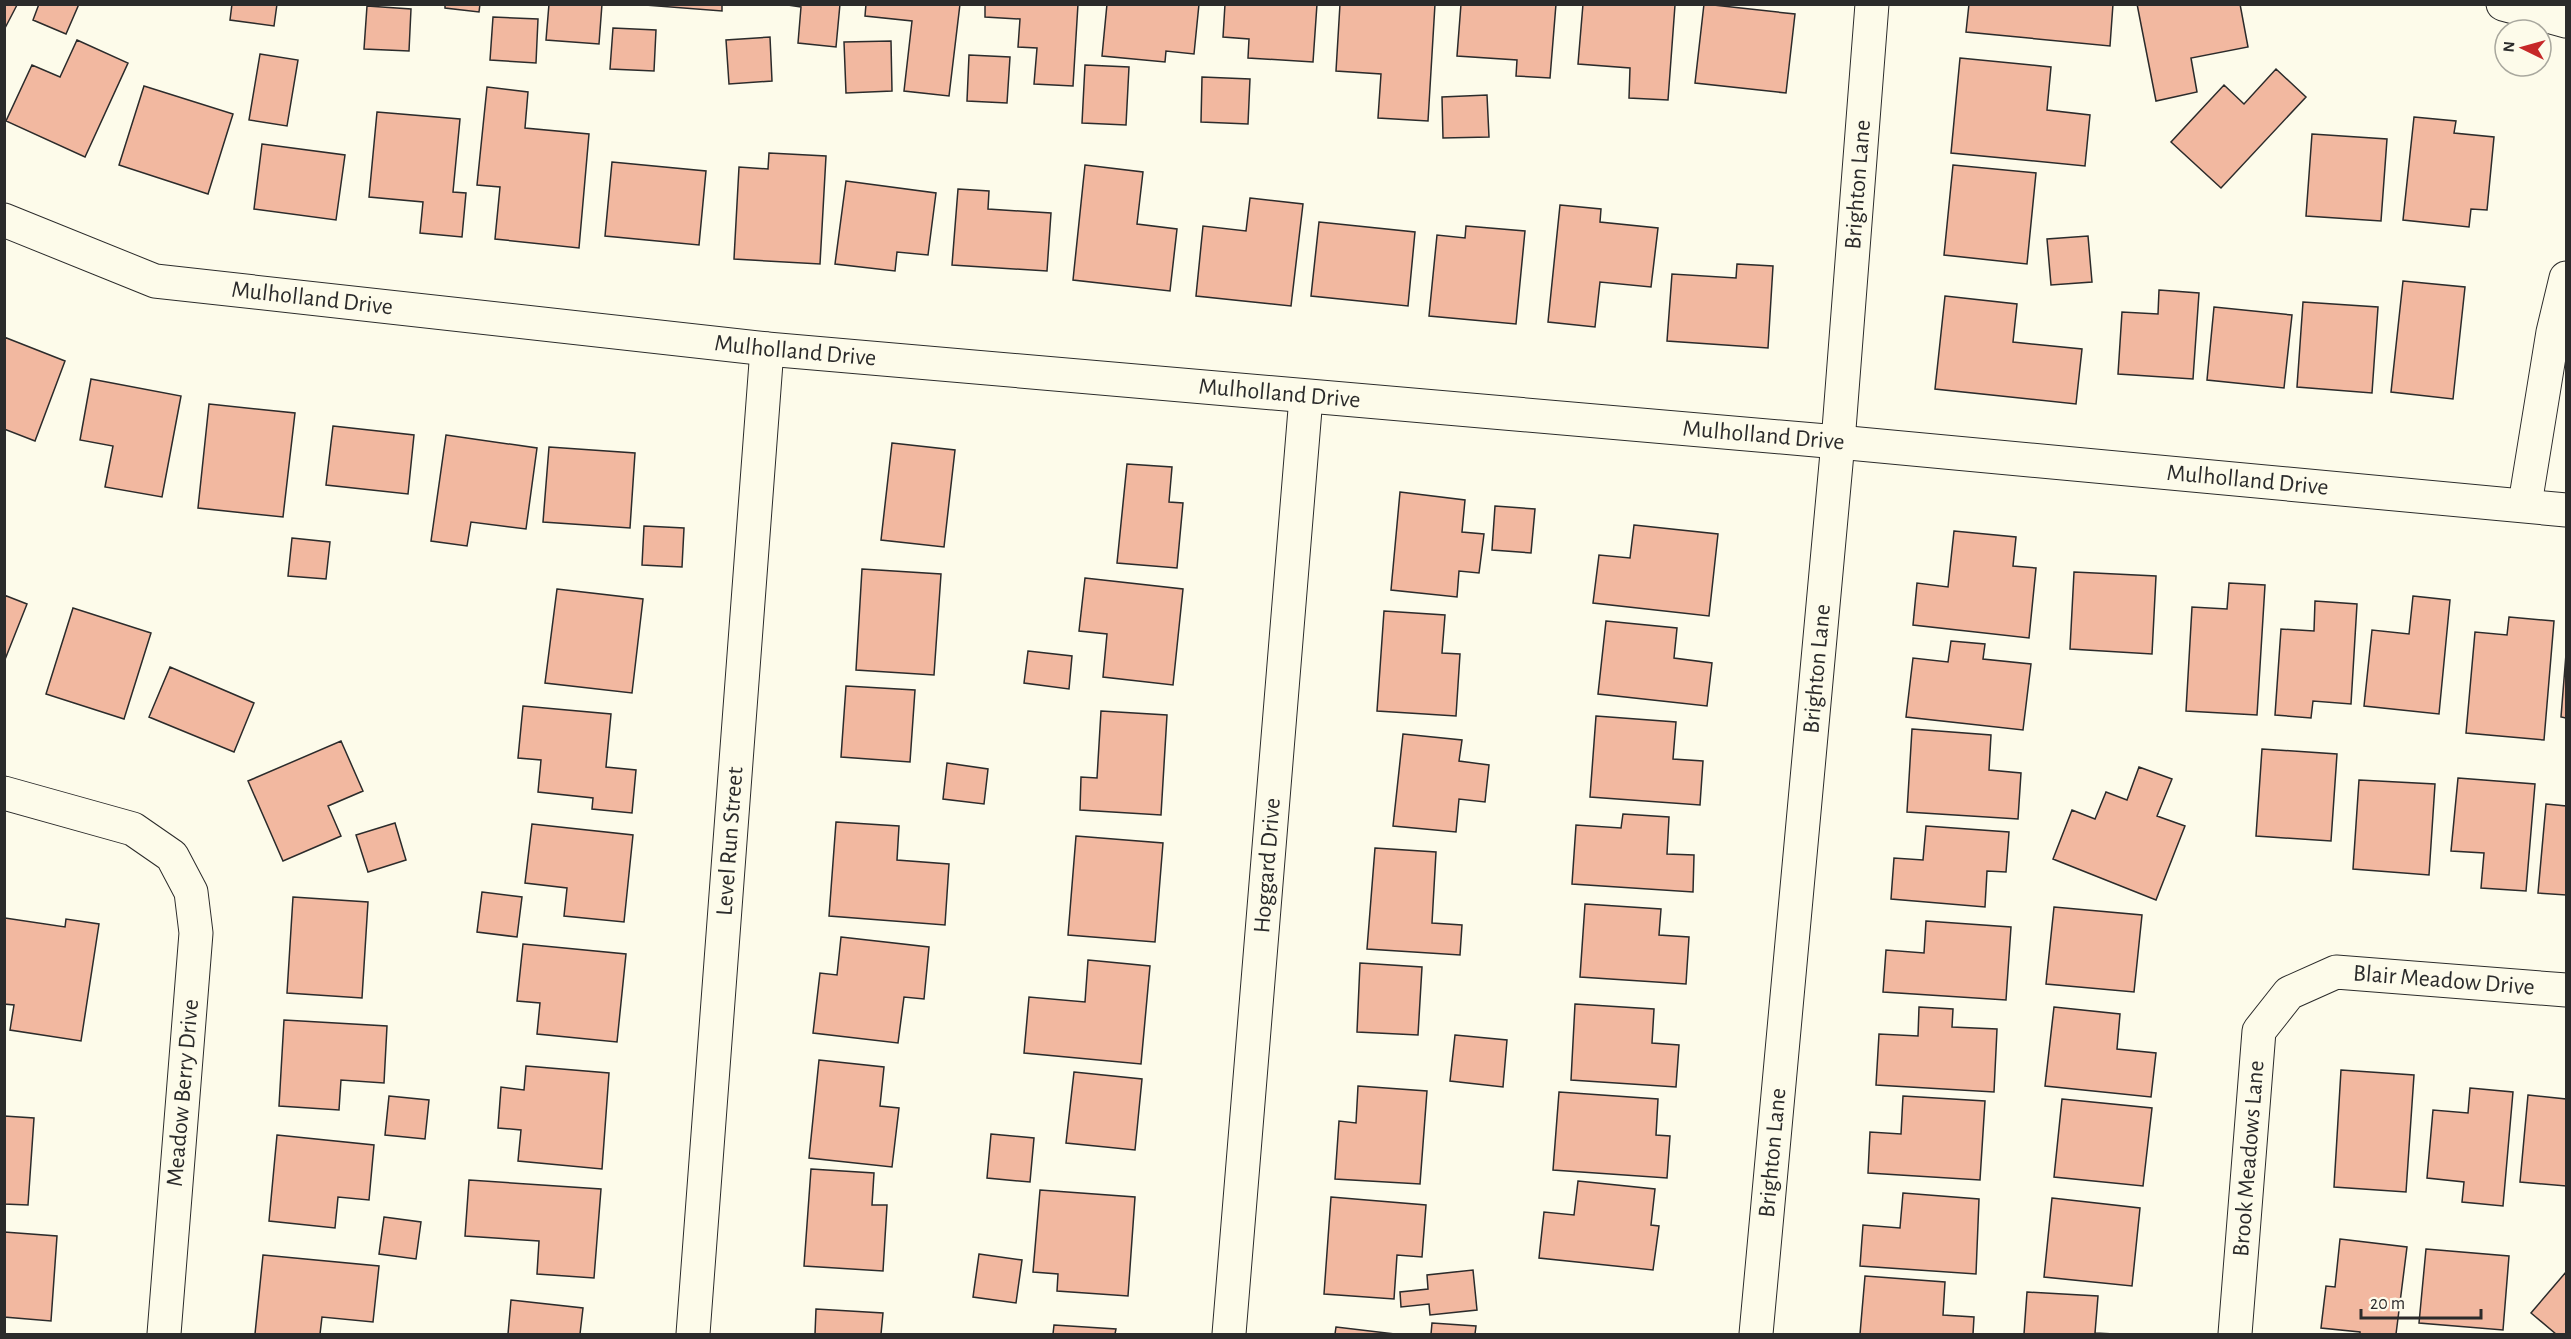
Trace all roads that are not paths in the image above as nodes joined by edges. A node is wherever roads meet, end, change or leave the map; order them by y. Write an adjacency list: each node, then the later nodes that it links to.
1 (1872, 4): 8 (street, Brighton Lane)
2 (2503, 4): 3 (street)
3 (2566, 21)
4 (4, 220): 6 (street, Mulholland Drive)
5 (2566, 278): 9 (street)
6 (767, 349): 7 (street, Mulholland Drive); 15 (street, Level Run Street)
7 (1306, 397): 8 (street, Mulholland Drive); 16 (street, Hoggard Drive)
8 (1838, 442): 9 (street, Mulholland Drive); 17 (street, Brighton Lane)
9 (2525, 504): 10 (street, Mulholland Drive)
10 (2566, 510)
11 (4, 793): 14 (street, Meadow Berry Drive)
12 (2566, 990): 13 (street, Blair Meadow Drive)
13 (2289, 993): 18 (street, Brook Meadows Lane)
14 (164, 1335)
15 (693, 1335)
16 (1229, 1335)
17 (1756, 1335)
18 (2235, 1335)

